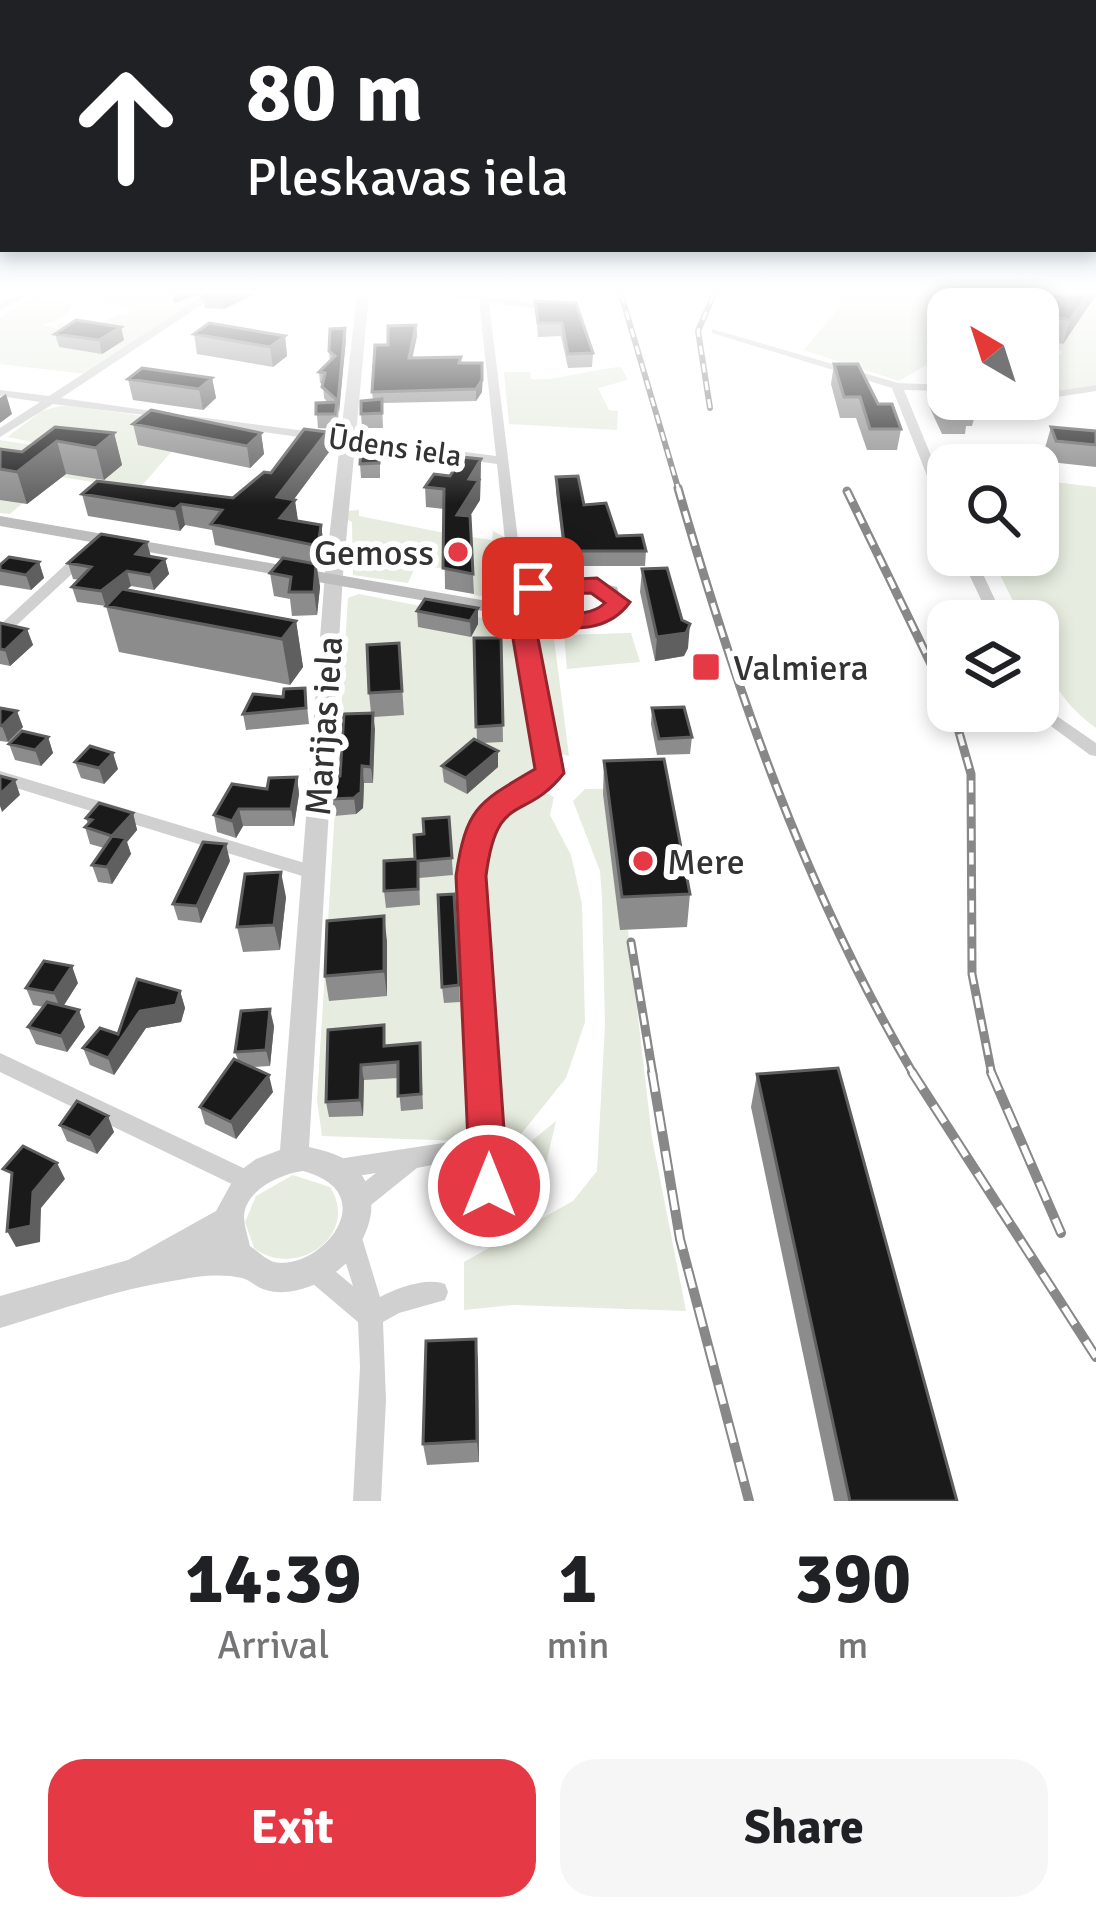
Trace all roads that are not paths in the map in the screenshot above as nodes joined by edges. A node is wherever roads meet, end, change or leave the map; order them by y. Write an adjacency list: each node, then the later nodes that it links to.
1 (107, 364): 10 (street)
2 (355, 364): 12 (street, Marijas iela)
3 (492, 364): 13 (street)
4 (825, 364): 5 (street)
5 (897, 386): 6 (street); 14 (street)
6 (927, 387)
7 (1096, 388): 9 (street)
8 (0, 393): 10 (street, Ūdens iela)
9 (1059, 394)
10 (52, 400): 11 (street); 12 (street, Ūdens iela)
11 (0, 433)
12 (347, 440): 13 (street, Ūdens iela); 17 (street, Marijas iela)
13 (504, 461): 18 (street)
14 (927, 461)
15 (0, 521): 16 (main road)
16 (101, 538): 17 (main road); 20 (street)
17 (334, 580): 19 (main road); 24 (street, Marijas iela)
18 (518, 589): 19 (main road); 19 (main road)
19 (521, 616): 33 (street)
20 (0, 633)
21 (1059, 724): 22 (street)
22 (1096, 751)
23 (0, 777): 24 (street)
24 (311, 872): 27 (street, Marijas iela)
25 (0, 1062): 30 (street)
26 (463, 1150): 28 (street)
27 (294, 1158): 29 (street); 30 (street)
28 (411, 1160): 29 (street); 31 (street)
29 (338, 1168): 31 (street)
30 (248, 1181): 32 (street)
31 (358, 1201): 34 (street)
32 (229, 1219): 35 (street); 37 (street)
33 (480, 1237)
34 (350, 1238): 36 (street); 40 (street)
35 (244, 1263): 36 (street); 37 (street)
36 (315, 1270): 40 (street)
37 (124, 1276): 39 (street)
38 (436, 1292): 40 (street)
39 (0, 1312)
40 (370, 1316): 41 (street)
41 (367, 1501)

